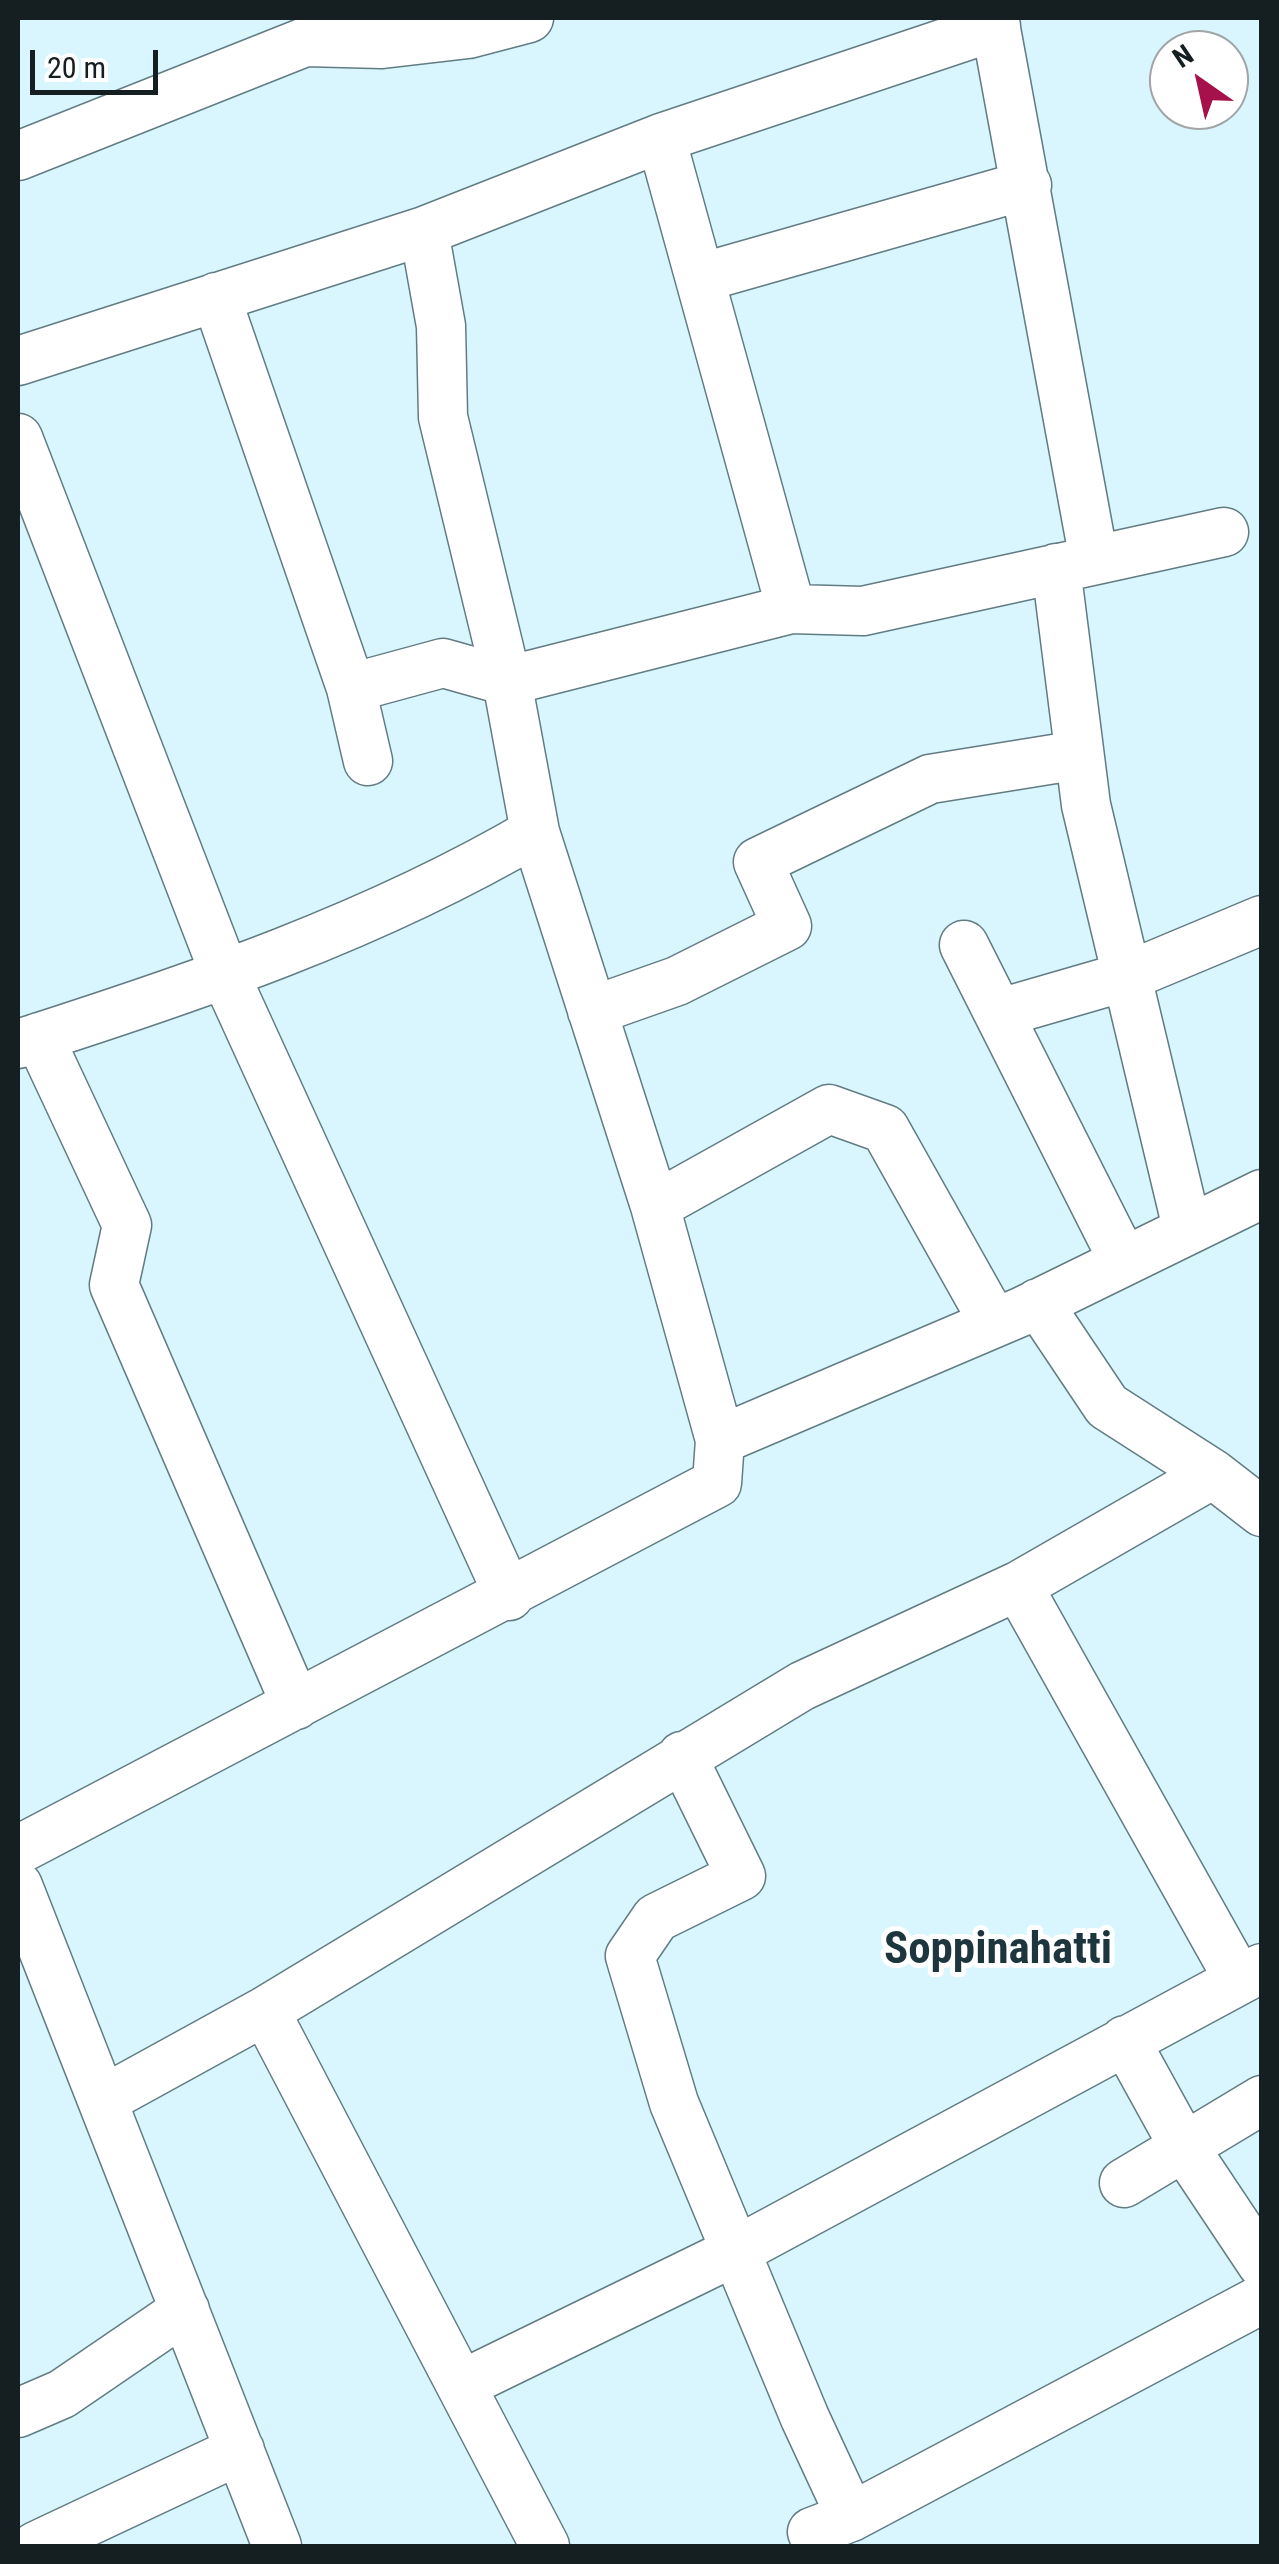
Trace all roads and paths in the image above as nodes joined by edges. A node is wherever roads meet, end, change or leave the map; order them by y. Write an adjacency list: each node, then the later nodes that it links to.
1 (528, 18): 4 (street)
2 (995, 22): 3 (street); 5 (street)
3 (662, 138): 6 (street); 7 (street)
4 (18, 156)
5 (1027, 185): 7 (street); 12 (street)
6 (424, 231): 8 (street); 14 (street)
7 (700, 278): 13 (street)
8 (216, 297): 9 (street); 15 (street)
9 (18, 361)
10 (18, 438): 22 (street)
11 (1224, 532): 12 (street)
12 (1075, 564): 13 (street); 16 (street)
13 (791, 608): 14 (street)
14 (506, 681): 15 (street); 18 (street)
15 (351, 688): 17 (street)
16 (1079, 755): 21 (street); 23 (street)
17 (368, 761)
18 (535, 832): 22 (street); 23 (street)
19 (1262, 920): 21 (street)
20 (964, 945): 24 (street)
21 (1128, 976): 24 (street); 28 (street)
22 (226, 977): 25 (street); 36 (street)
23 (592, 1011): 27 (street)
24 (1000, 1013): 29 (street)
25 (28, 1041): 37 (street)
26 (1262, 1194): 28 (street)
27 (655, 1206): 31 (street); 32 (street)
28 (1187, 1228): 29 (street)
29 (1124, 1260): 30 (street)
30 (1038, 1303): 31 (street); 33 (street)
31 (994, 1323): 32 (street)
32 (720, 1440): 36 (street)
33 (1213, 1474): 34 (street); 35 (street)
34 (1262, 1512)
35 (1018, 1586): 38 (street); 41 (street)
36 (509, 1596): 37 (street)
37 (296, 1705): 39 (street)
38 (682, 1756): 42 (street); 48 (street)
39 (18, 1850)
40 (18, 1886): 44 (street)
41 (1250, 1974): 43 (street)
42 (265, 2011): 44 (street); 52 (street)
43 (1126, 2040): 46 (street); 48 (street)
44 (103, 2100): 51 (street)
45 (1262, 2100): 46 (street)
46 (1184, 2147): 47 (street); 49 (street)
47 (1124, 2183)
48 (736, 2251): 52 (street); 55 (street)
49 (1262, 2264)
50 (1262, 2300): 55 (street)
51 (184, 2310): 53 (street); 54 (street)
52 (461, 2385): 58 (street)
53 (18, 2412)
54 (240, 2450): 56 (street); 57 (street)
55 (835, 2532)
56 (36, 2546)
57 (277, 2546)
58 (545, 2546)

